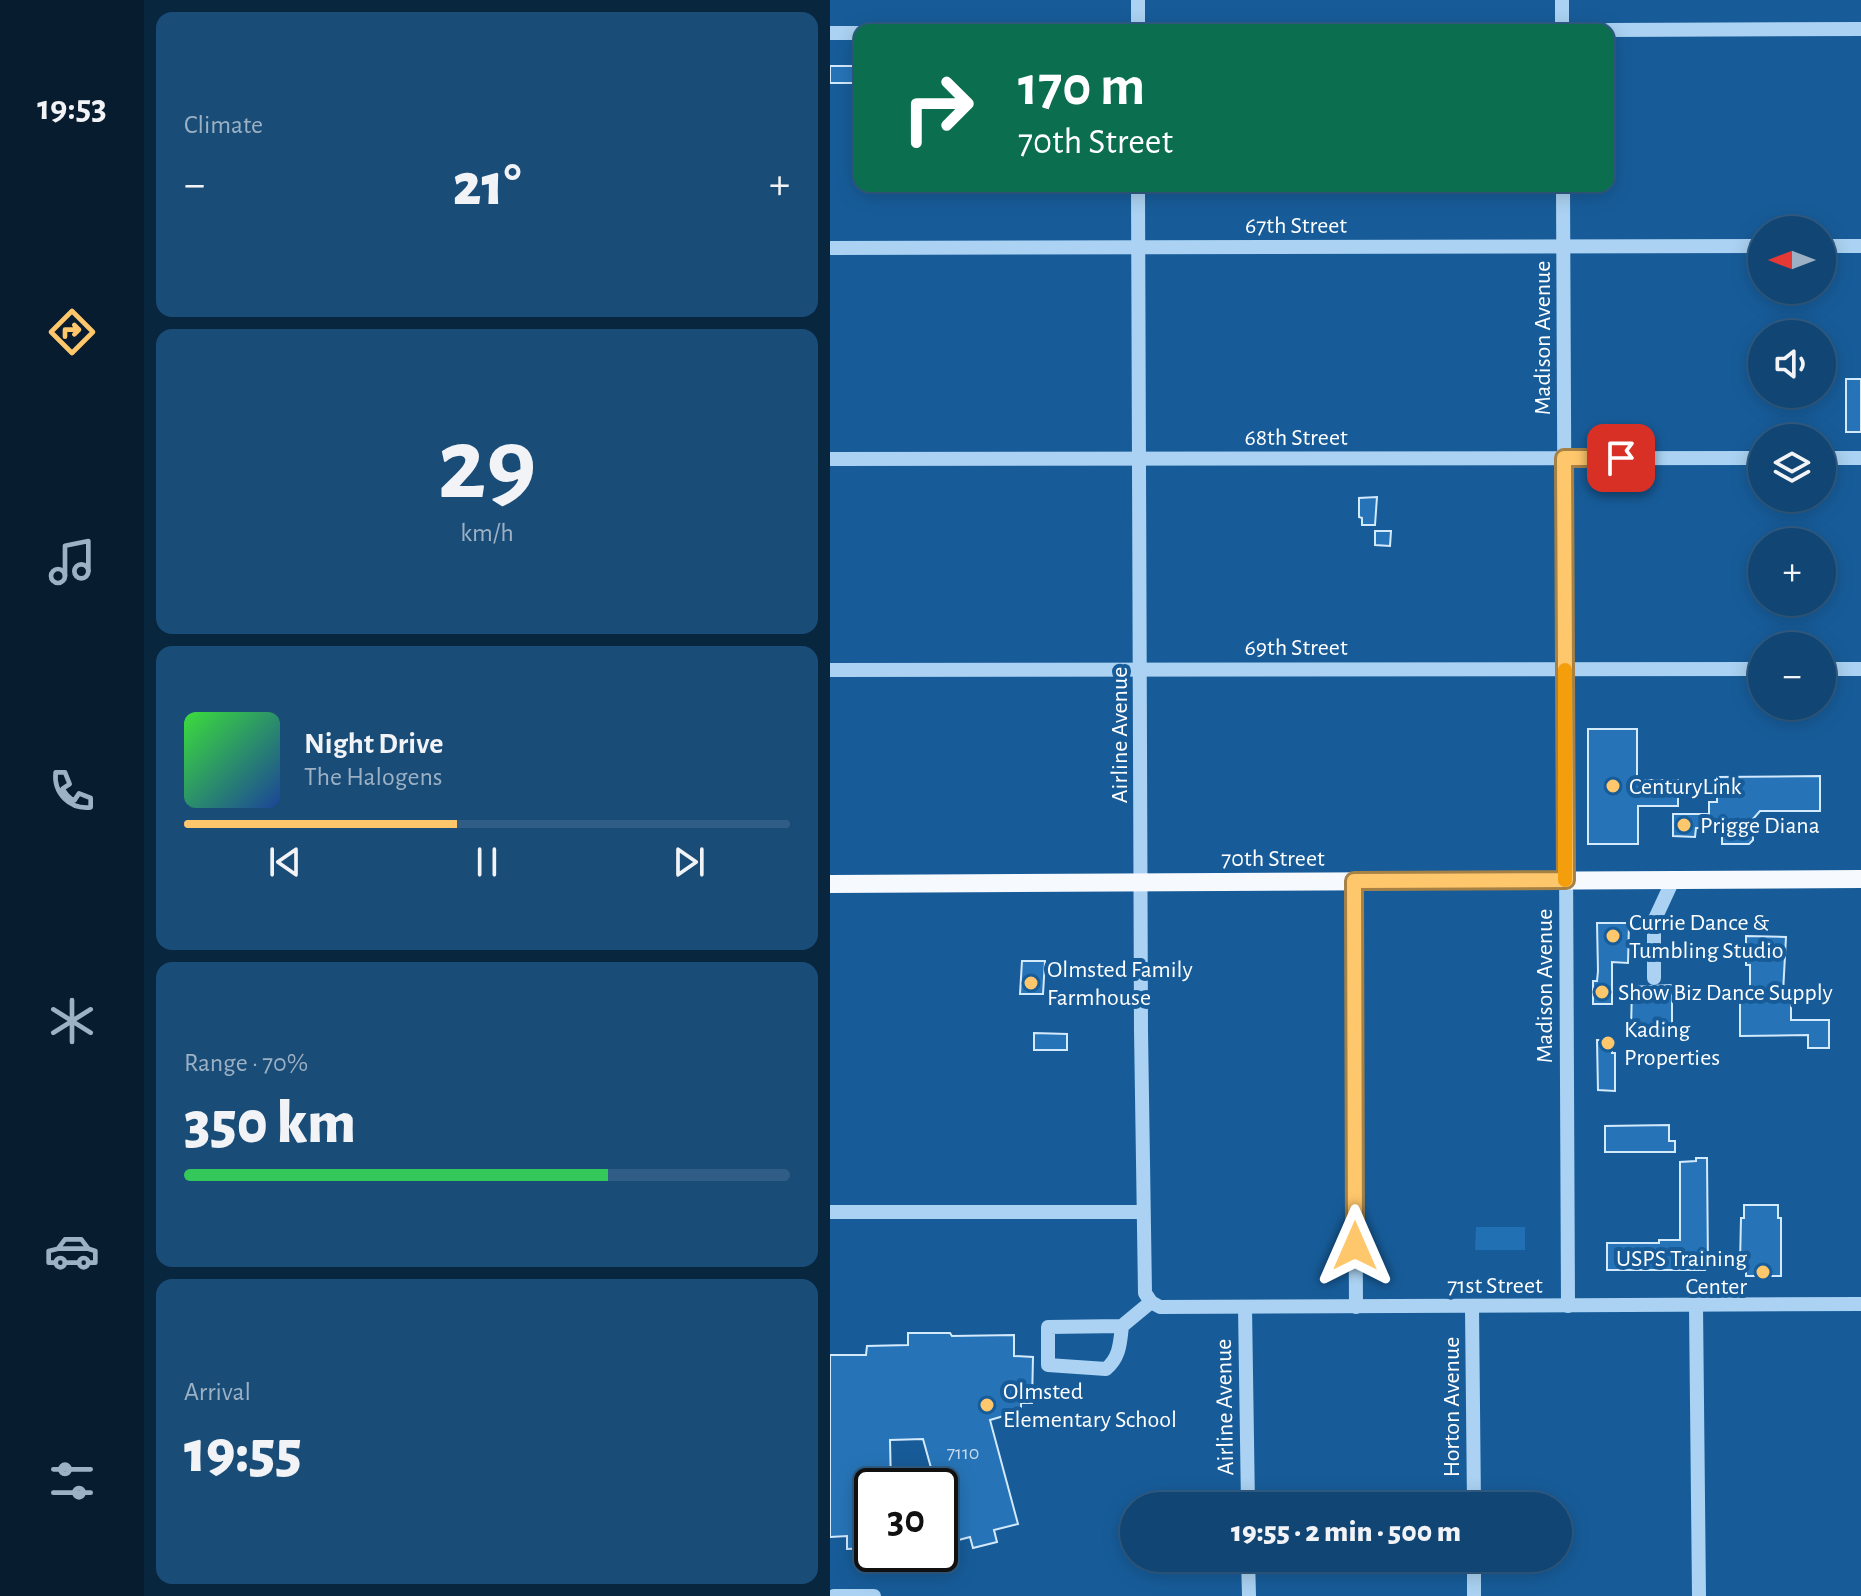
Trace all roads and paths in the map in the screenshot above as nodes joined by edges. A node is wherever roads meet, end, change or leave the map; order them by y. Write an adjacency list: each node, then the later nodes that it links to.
1 (1138, 0): 3 (street)
2 (1562, 0): 4 (street)
3 (1138, 24)
4 (1562, 24)
5 (1861, 29): 6 (street)
6 (1614, 30)
7 (830, 33): 8 (street)
8 (854, 33)
9 (1138, 192): 14 (street, Airline Avenue)
10 (1563, 192): 15 (street, Madison Avenue)
11 (1748, 246): 15 (street, 67th Street)
12 (1836, 246): 13 (street)
13 (1861, 246)
14 (1139, 247): 15 (street, 67th Street); 16 (street, 67th Street); 22 (street, Airline Avenue)
15 (1563, 247): 17 (street, Madison Avenue)
16 (830, 248)
17 (1564, 458): 18 (street, 68th Street); 22 (street, 68th Street); 24 (street, Madison Avenue)
18 (1748, 458)
19 (1836, 458): 20 (street)
20 (1861, 458)
21 (830, 459): 22 (street, 68th Street)
22 (1140, 459): 23 (street, Airline Avenue)
23 (1141, 669): 24 (street, 69th Street); 28 (street, 69th Street); 33 (street, Airline Avenue)
24 (1565, 669): 25 (street, 69th Street); 30 (street, Madison Avenue)
25 (1748, 669)
26 (1836, 669): 27 (street)
27 (1861, 669)
28 (830, 670)
29 (1861, 879): 31 (main road, 70th Street)
30 (1566, 880): 31 (main road, 70th Street); 32 (main road, 70th Street); 41 (street, Madison Avenue)
31 (1673, 880): 35 (street)
32 (1354, 881): 33 (main road, 70th Street); 43 (street)
33 (1142, 882): 34 (main road, 70th Street); 37 (street, Airline Avenue)
34 (830, 884)
35 (1654, 978)
36 (830, 1212): 37 (street)
37 (1143, 1212): 38 (street, Airline Avenue)
38 (1151, 1302): 42 (street, 71st Street); 45 (street)
39 (1861, 1304): 40 (street, 71st Street)
40 (1696, 1305): 41 (street, 71st Street); 54 (street)
41 (1568, 1306): 44 (street, 71st Street)
42 (1245, 1307): 43 (street, 71st Street); 46 (street, Airline Avenue)
43 (1356, 1307): 44 (street, 71st Street)
44 (1472, 1307): 47 (street, Horton Avenue)
45 (1122, 1326): 45 (street)
46 (1248, 1492)
47 (1474, 1492)
48 (1248, 1572): 52 (street)
49 (1474, 1572): 53 (street)
50 (834, 1596): 51 (street)
51 (874, 1596)
52 (1249, 1596)
53 (1474, 1596)
54 (1699, 1596)

